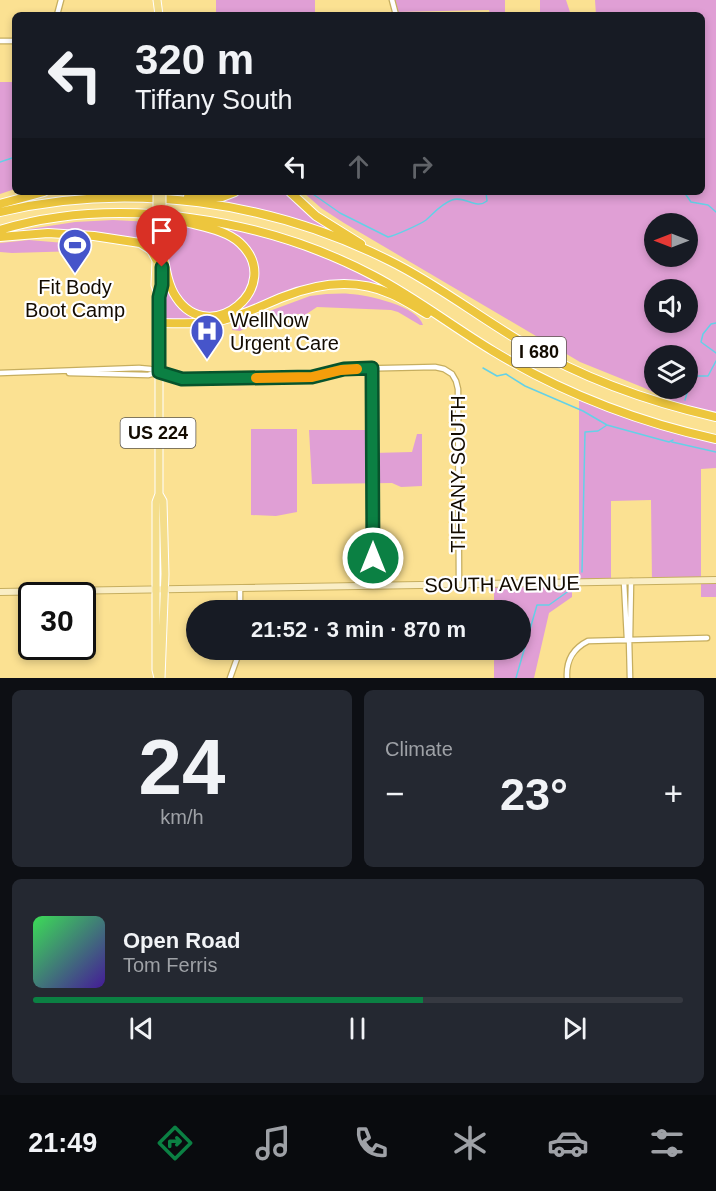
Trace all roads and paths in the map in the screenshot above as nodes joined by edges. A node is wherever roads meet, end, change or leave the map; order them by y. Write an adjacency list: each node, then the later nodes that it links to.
1 (33, 195): 8 (highway)
2 (143, 195): 9 (highway, I 680)
3 (159, 195): 13 (main road, US 224, bridge)
4 (164, 195): 14 (highway, I 680)
5 (172, 195): 6 (highway)
6 (224, 195)
7 (293, 195): 14 (highway)
8 (0, 204)
9 (0, 212)
10 (170, 217): 11 (highway, I 680); 13 (highway); 18 (highway, I 680)
11 (0, 230)
12 (0, 237): 15 (highway)
13 (160, 242): 15 (main road, US 224); 16 (main road, US 224)
14 (376, 254): 22 (highway, I 680)
15 (156, 259): 16 (main road, US 224)
16 (159, 297): 17 (main road, US 224)
17 (159, 323): 18 (highway); 20 (main road, US 224)
18 (477, 342): 23 (highway, I 680)
19 (372, 368): 20 (street, TIFFANY SOUTH); 26 (street, TIFFANY SOUTH); 27 (street)
20 (159, 372): 21 (street, TIFFANY SOUTH); 29 (main road, US 224)
21 (0, 373)
22 (716, 417)
23 (716, 439)
24 (716, 580): 25 (main road, SOUTH AVENUE)
25 (628, 581): 26 (main road, SOUTH AVENUE); 33 (street)
26 (459, 584): 27 (main road, SOUTH AVENUE)
27 (372, 586): 28 (main road, SOUTH AVENUE)
28 (240, 588): 29 (main road, SOUTH AVENUE); 31 (street)
29 (160, 589): 30 (main road, SOUTH AVENUE); 35 (main road, US 224)
30 (0, 592)
31 (240, 600)
32 (707, 638): 33 (street)
33 (629, 639): 37 (street); 38 (street)
34 (237, 660): 36 (street)
35 (159, 678)
36 (230, 678)
37 (567, 678)
38 (630, 678)

